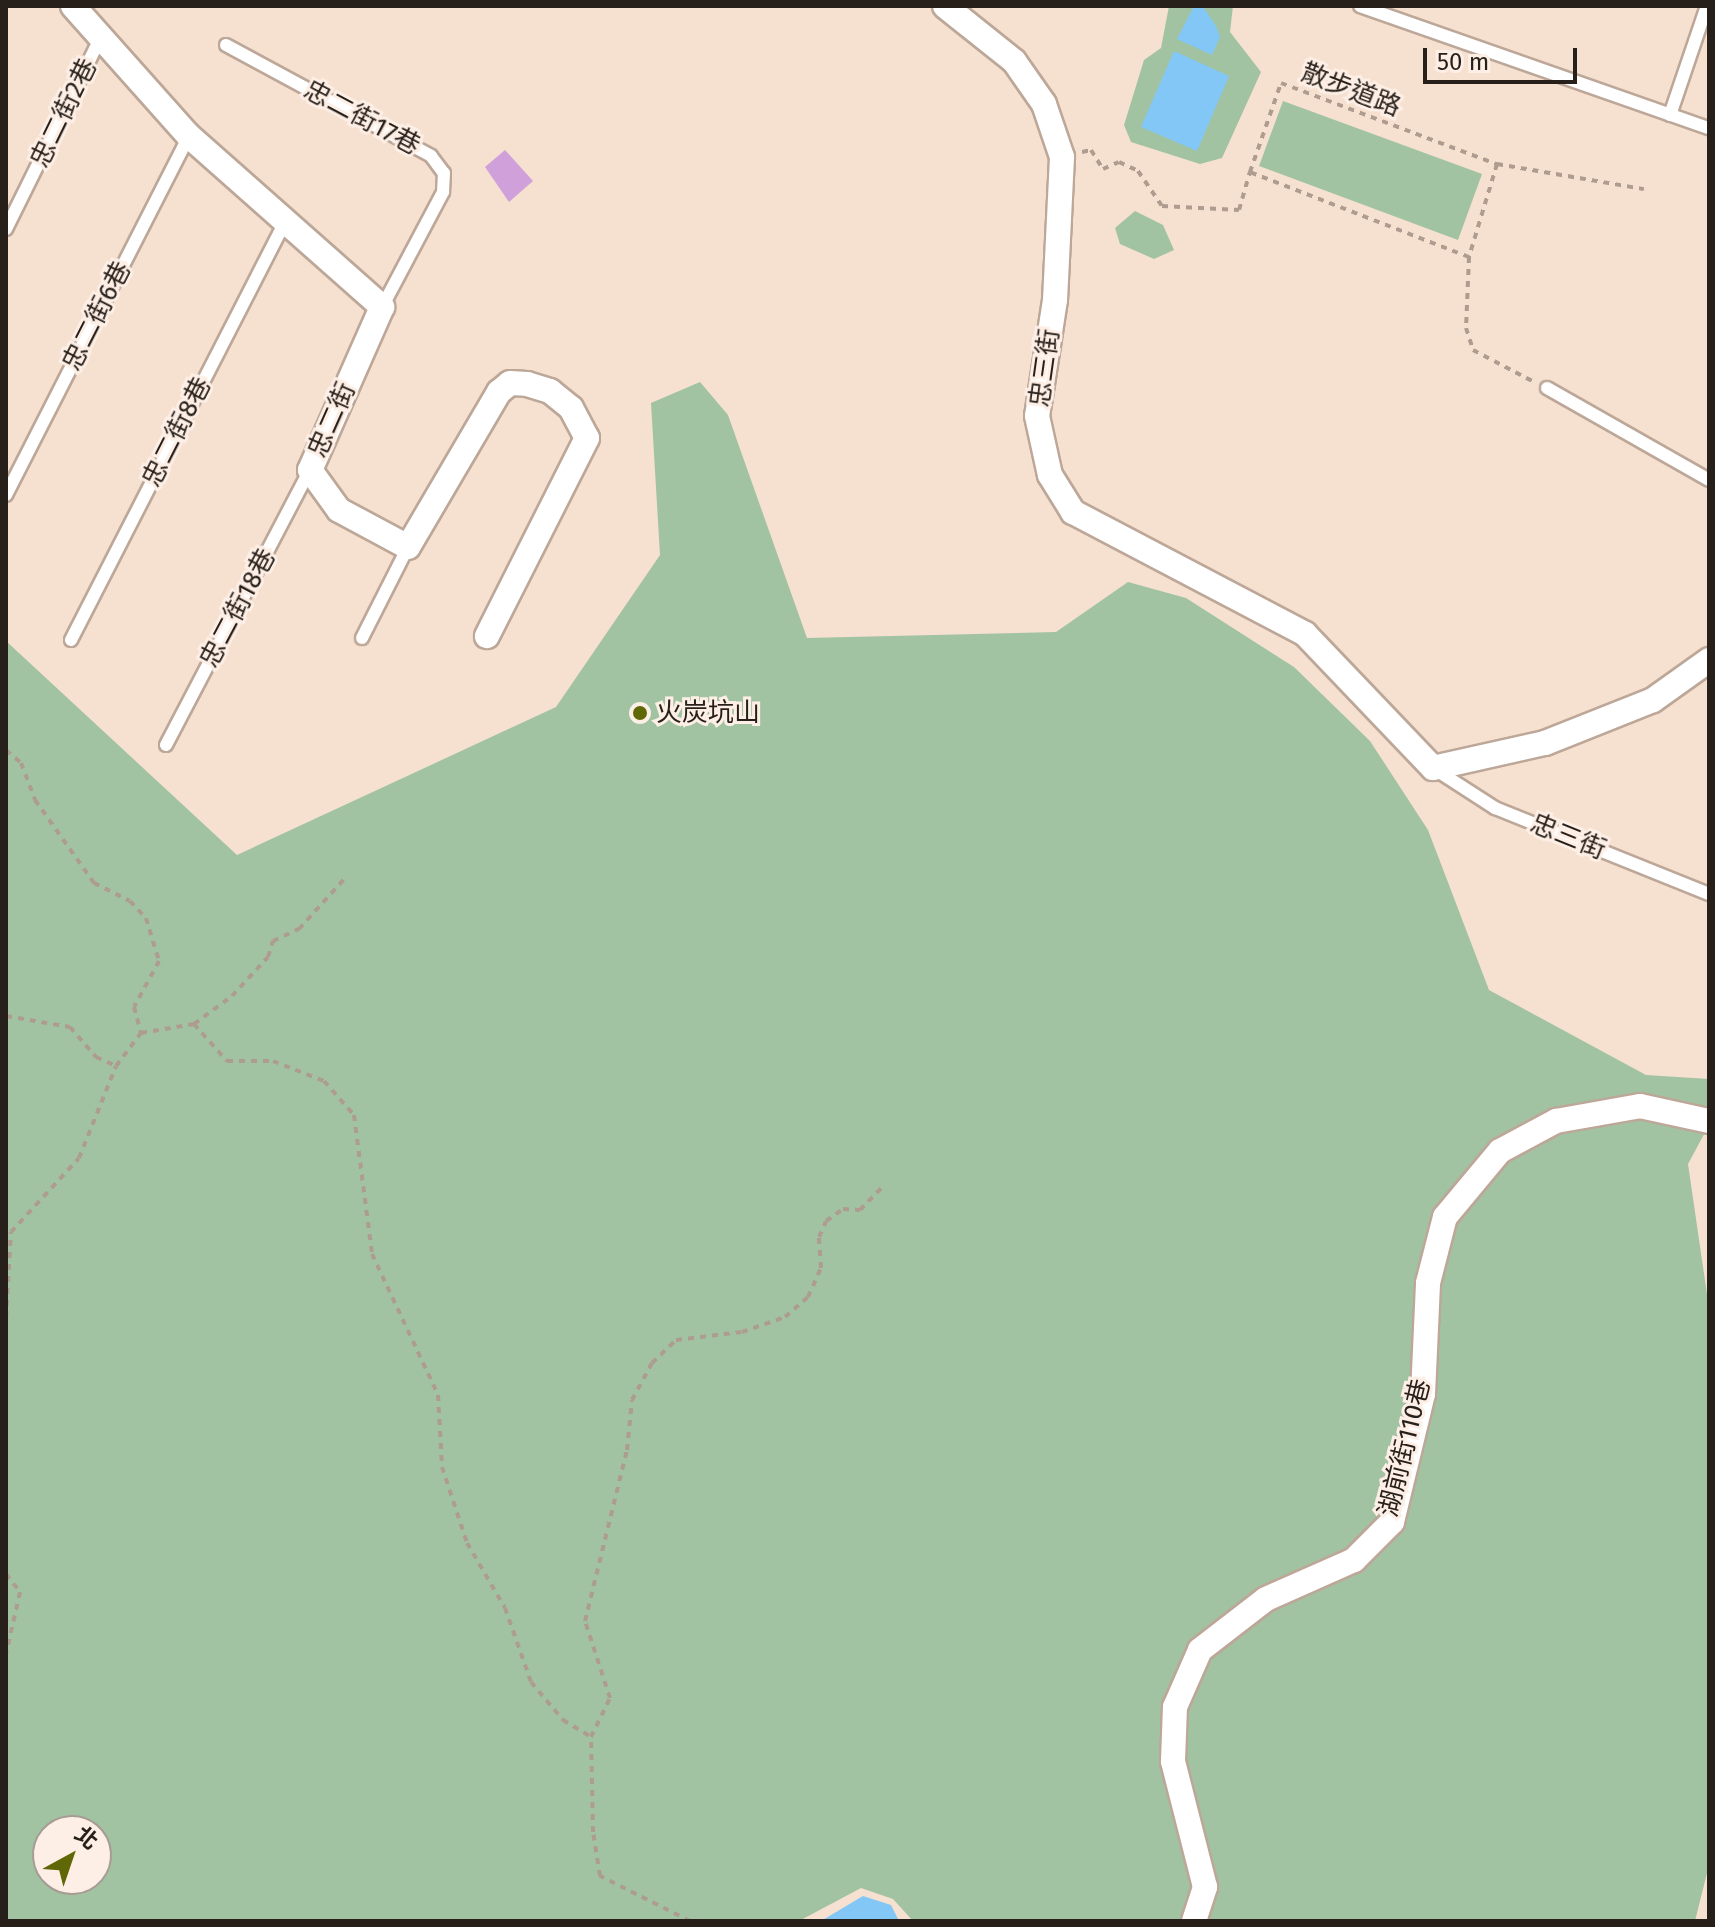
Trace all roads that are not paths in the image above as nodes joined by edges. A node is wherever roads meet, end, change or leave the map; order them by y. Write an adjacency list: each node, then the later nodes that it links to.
1 (73, 6): 5 (street)
2 (945, 6): 23 (street, 忠三街)
3 (1360, 6): 7 (lane)
4 (1707, 6): 7 (lane)
5 (100, 39): 9 (street); 11 (lane, 忠二街2巷)
6 (226, 45): 12 (lane, 忠二街17巷)
7 (1670, 115): 8 (lane)
8 (1709, 128)
9 (189, 136): 10 (street); 16 (lane, 忠二街6巷)
10 (283, 225): 12 (street); 20 (lane, 忠二街8巷)
11 (6, 229)
12 (382, 307): 14 (street, 忠二街)
13 (1547, 388): 15 (lane)
14 (310, 470): 17 (street, 忠二街); 22 (lane, 忠二街18巷)
15 (1709, 480)
16 (6, 495)
17 (408, 547): 18 (street); 19 (lane)
18 (487, 636)
19 (362, 638)
20 (71, 640)
21 (1709, 660): 23 (street)
22 (166, 745)
23 (1433, 768): 24 (lane, 忠三街)
24 (1709, 894)
25 (1709, 1121): 26 (street, 湖前街110巷)
26 (1194, 1921)

